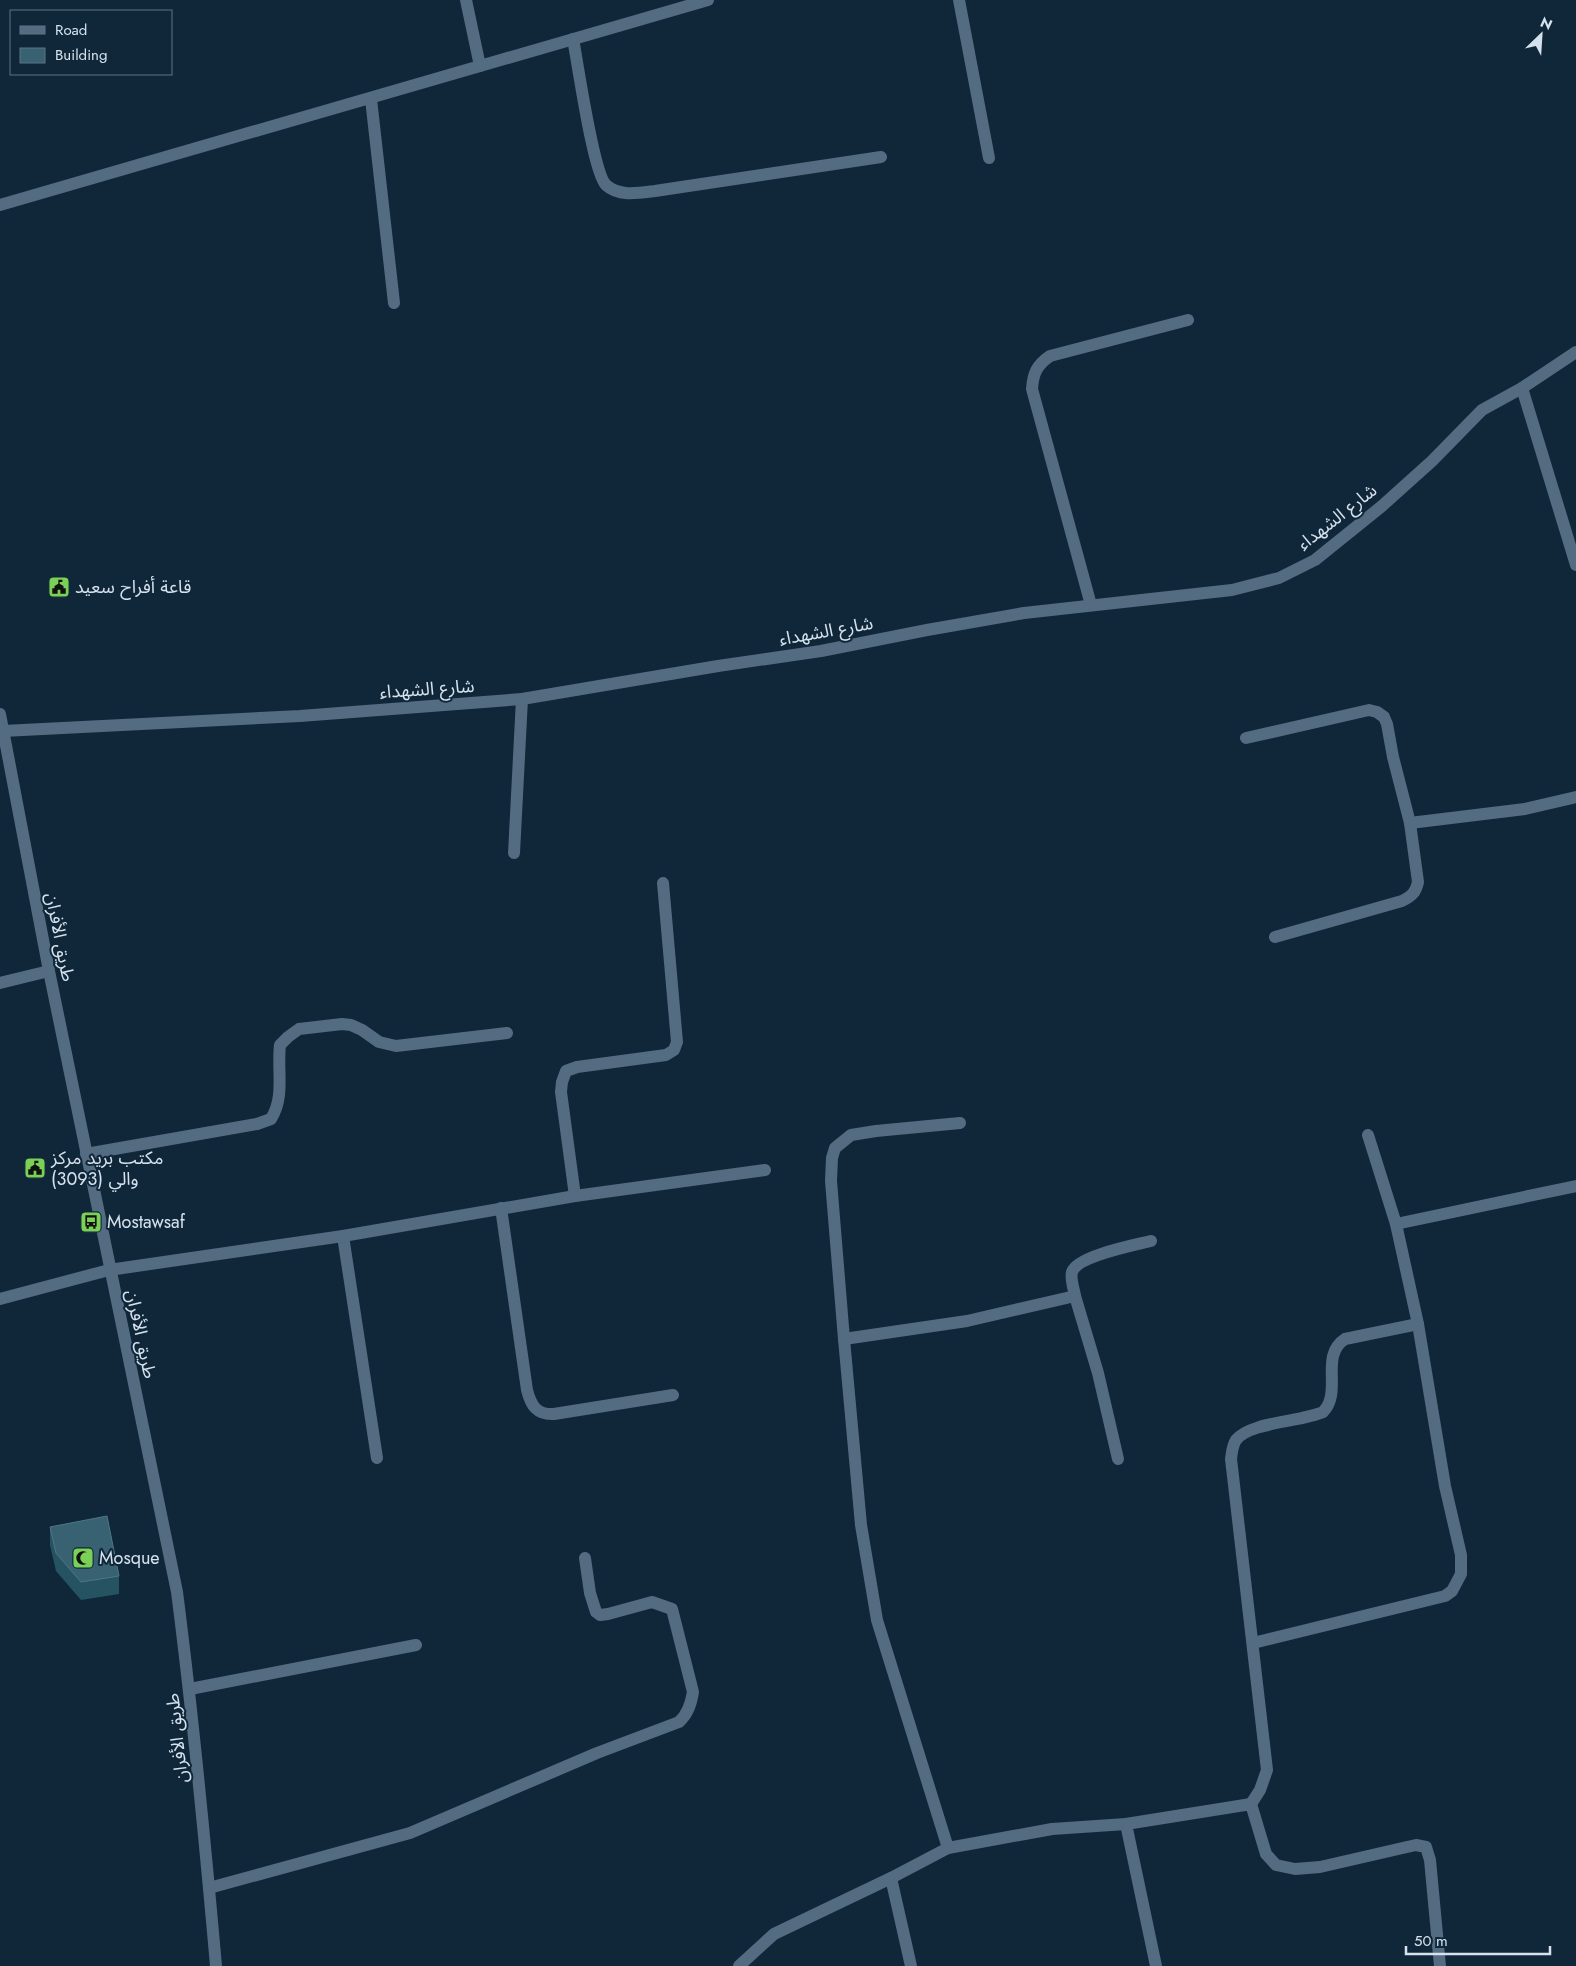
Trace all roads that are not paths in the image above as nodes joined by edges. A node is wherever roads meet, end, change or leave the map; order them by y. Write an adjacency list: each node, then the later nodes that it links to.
1 (466, 0): 5 (street)
2 (708, 0): 4 (street)
3 (959, 0): 8 (street)
4 (573, 39): 5 (street); 7 (street)
5 (480, 66): 6 (street)
6 (371, 99): 9 (street); 10 (street)
7 (881, 157)
8 (989, 158)
9 (0, 205)
10 (394, 303)
11 (1188, 320): 15 (street)
12 (1576, 352): 13 (street, شارع الشهداء)
13 (1522, 388): 14 (street); 15 (street, شارع الشهداء)
14 (1576, 565)
15 (1091, 605): 16 (street, شارع الشهداء)
16 (522, 699): 18 (street, شارع الشهداء); 22 (street)
17 (0, 714): 18 (street, طريق الأفران)
18 (3, 731): 25 (street, طريق الأفران)
19 (1246, 738): 21 (street)
20 (1576, 797): 21 (street)
21 (1410, 823): 24 (street)
22 (514, 853)
23 (663, 883): 33 (street)
24 (1275, 937)
25 (49, 972): 26 (street); 30 (street, طريق الأفران)
26 (0, 983)
27 (507, 1033): 30 (street)
28 (960, 1123): 42 (street)
29 (1368, 1135): 35 (street)
30 (86, 1154): 38 (street, طريق الأفران)
31 (765, 1170): 33 (street)
32 (1576, 1186): 35 (street)
33 (575, 1196): 34 (street)
34 (501, 1208): 36 (street); 43 (street)
35 (1396, 1224): 41 (street)
36 (343, 1236): 38 (street); 44 (street)
37 (1151, 1241): 39 (street)
38 (109, 1270): 40 (street); 49 (street, طريق الأفران)
39 (1075, 1296): 42 (street); 45 (street)
40 (0, 1299)
41 (1418, 1324): 47 (street); 47 (street)
42 (844, 1338): 52 (street)
43 (673, 1395)
44 (377, 1458)
45 (1118, 1459)
46 (585, 1558): 54 (street)
47 (1253, 1643): 50 (street)
48 (416, 1645): 49 (street)
49 (190, 1690): 54 (street, طريق الأفران)
50 (1251, 1804): 51 (street); 59 (street)
51 (1126, 1824): 52 (street); 58 (street)
52 (948, 1848): 53 (street)
53 (891, 1878): 56 (street); 57 (street)
54 (209, 1888): 55 (street, طريق الأفران)
55 (216, 1966)
56 (739, 1966)
57 (910, 1966)
58 (1156, 1966)
59 (1440, 1966)

